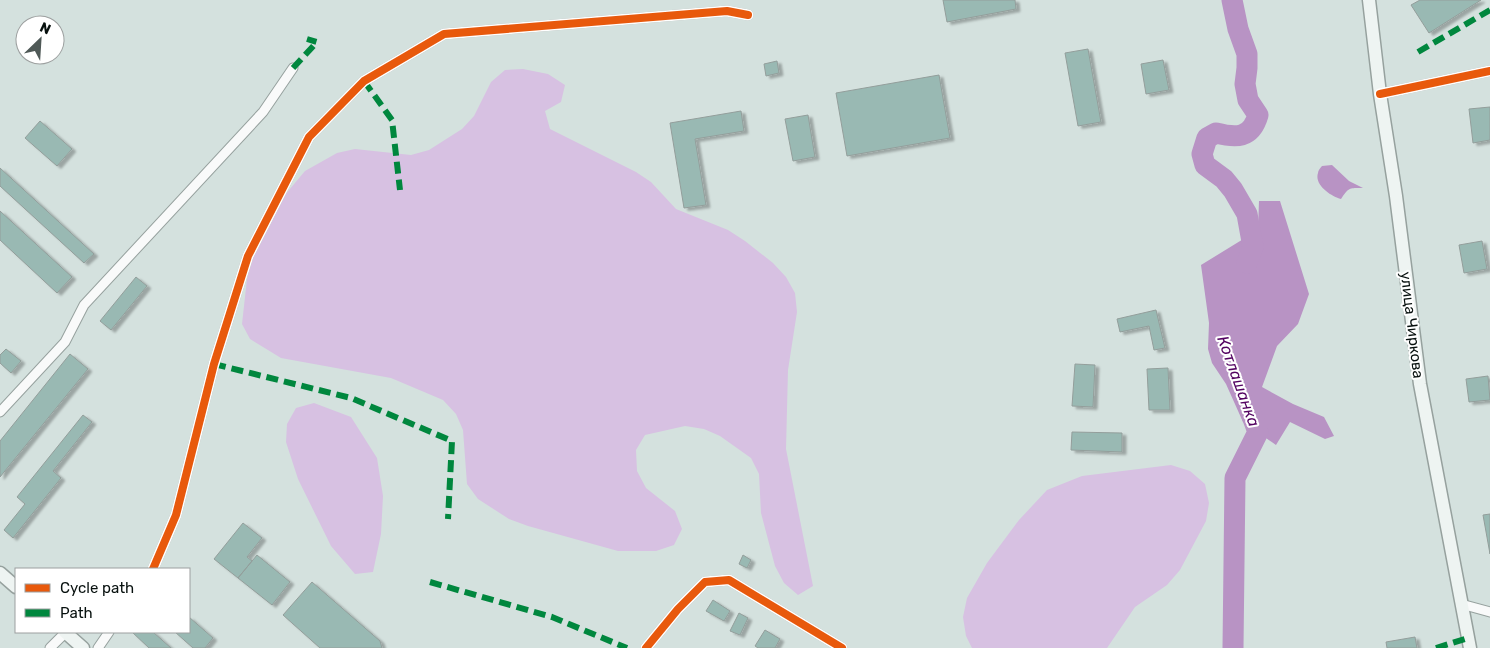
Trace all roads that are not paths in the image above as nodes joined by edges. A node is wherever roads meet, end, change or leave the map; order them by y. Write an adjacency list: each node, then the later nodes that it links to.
1 (1369, 0): 5 (main road, улица Чиркова)
2 (748, 15): 7 (street)
3 (293, 68): 6 (street)
4 (1490, 71): 5 (street)
5 (1380, 94): 10 (main road, улица Чиркова)
6 (0, 412)
7 (153, 568)
8 (0, 573): 9 (main road)
9 (15, 586)
10 (1461, 604): 11 (street); 20 (main road, улица Чиркова)
11 (1490, 612)
12 (65, 633): 15 (street)
13 (67, 633): 16 (main road)
14 (108, 633): 17 (street)
15 (50, 648)
16 (83, 648)
17 (98, 648)
18 (646, 648): 19 (street)
19 (842, 648)
20 (1470, 648)

